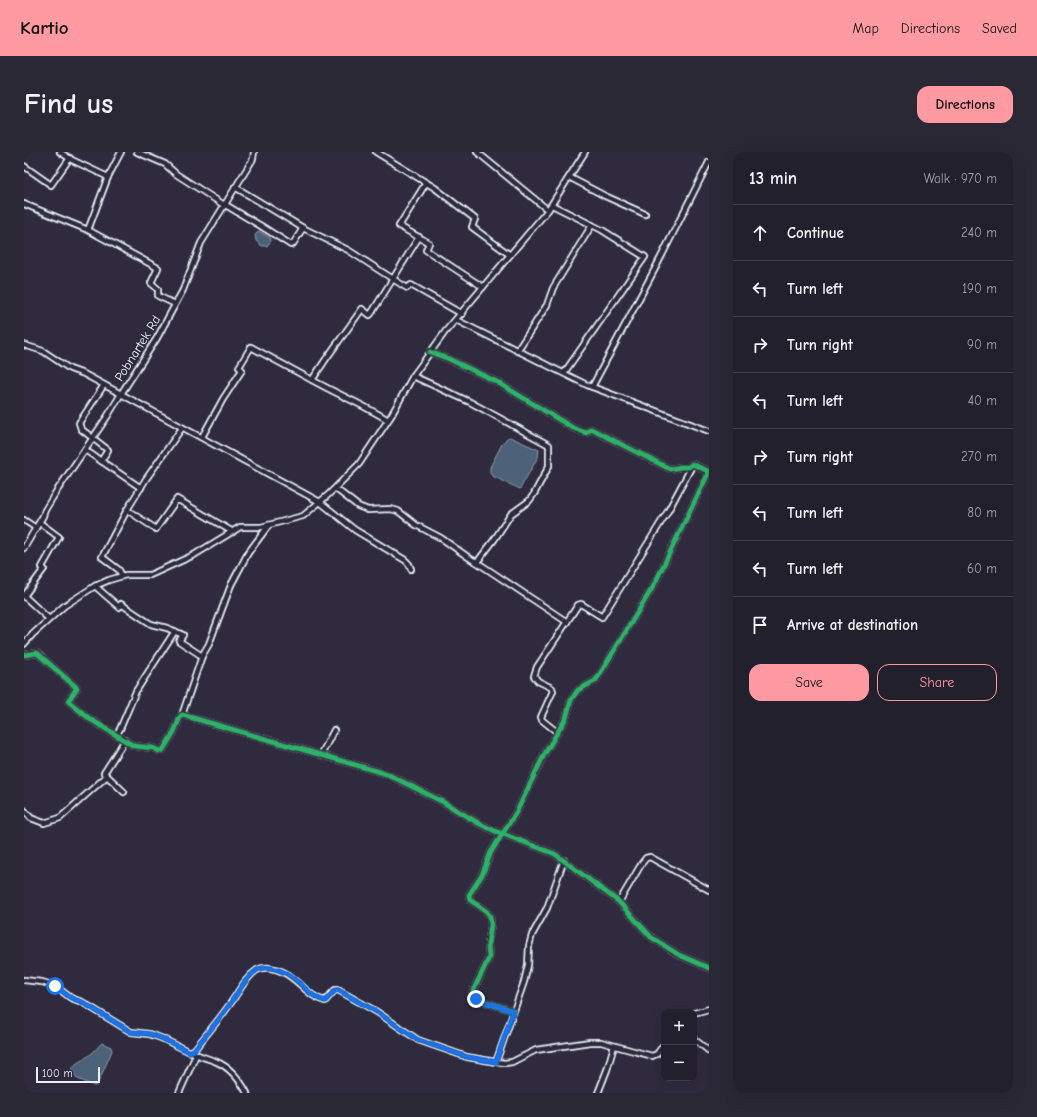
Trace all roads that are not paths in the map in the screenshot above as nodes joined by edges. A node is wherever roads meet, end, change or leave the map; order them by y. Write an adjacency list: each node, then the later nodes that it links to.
1 (60, 152): 8 (street)
2 (121, 152): 11 (street)
3 (137, 152): 16 (street)
4 (254, 152): 14 (street, Pobnartek Rd)
5 (376, 152): 13 (street)
6 (476, 152): 18 (street)
7 (585, 152): 12 (street)
8 (70, 158): 10 (street); 11 (street)
9 (709, 162): 37 (street)
10 (24, 166)
11 (108, 177): 22 (street)
12 (569, 178): 17 (street); 19 (street)
13 (426, 183): 23 (street); 24 (street)
14 (235, 187): 16 (street, Pobnartek Rd); 21 (street)
15 (24, 204): 22 (street)
16 (224, 204): 21 (street); 27 (street, Pobnartek Rd)
17 (552, 205): 18 (street); 20 (street)
18 (548, 210): 24 (street)
19 (645, 214)
20 (592, 225): 31 (street); 33 (street)
21 (303, 228): 25 (street)
22 (88, 230): 27 (street)
23 (419, 237): 25 (street); 26 (street)
24 (510, 255): 26 (street)
25 (393, 278): 28 (street); 35 (street)
26 (483, 287): 28 (street)
27 (175, 304): 38 (street, Pobnartek Rd)
28 (462, 314): 29 (street)
29 (456, 320): 31 (street); 32 (street)
30 (24, 345): 36 (street)
31 (517, 351): 33 (street)
32 (430, 352): 34 (street); 46 (street)
33 (564, 373): 37 (street)
34 (413, 376): 39 (street); 57 (street)
35 (312, 380): 39 (street); 42 (street)
36 (104, 385): 38 (street); 43 (street)
37 (592, 387): 41 (street)
38 (121, 394): 40 (street); 43 (street, Pobnartek Rd)
39 (388, 420): 48 (street)
40 (182, 428): 42 (street); 47 (street)
41 (709, 431)
42 (202, 437): 49 (street)
43 (93, 439): 44 (street, Pobnartek Rd); 45 (street)
44 (85, 450): 45 (street); 52 (street, Pobnartek Rd)
45 (101, 461): 47 (street)
46 (693, 464): 62 (street); 69 (street)
47 (141, 488): 50 (street)
48 (336, 489): 49 (street); 57 (street)
49 (320, 502): 53 (street); 58 (street)
50 (127, 510): 55 (street); 59 (street)
51 (24, 520): 54 (street)
52 (40, 523): 54 (street, Pobnartek Rd); 61 (street)
53 (269, 525): 55 (street); 66 (street)
54 (36, 528): 56 (street, Pobnartek Rd)
55 (233, 532): 59 (street)
56 (24, 548)
57 (474, 561): 62 (street)
58 (411, 568)
59 (122, 576): 60 (street)
60 (95, 586): 61 (street); 63 (street)
61 (49, 619): 64 (street)
62 (567, 622): 69 (street)
63 (175, 631): 66 (street); 70 (street)
64 (24, 644)
65 (24, 655): 70 (street)
66 (202, 656): 67 (street)
67 (182, 715): 71 (street); 72 (street)
68 (334, 730): 72 (street)
69 (558, 732): 76 (street)
70 (116, 735): 71 (street)
71 (125, 740): 73 (street)
72 (321, 755): 76 (street)
73 (107, 776): 74 (street); 75 (street)
74 (124, 792)
75 (24, 810)
76 (503, 834): 77 (street); 83 (street)
77 (564, 860): 79 (street); 83 (street)
78 (709, 890): 79 (street)
79 (618, 902): 80 (street)
80 (709, 968)
81 (24, 980): 89 (street)
82 (709, 1009): 84 (street)
83 (513, 1011): 91 (street)
84 (697, 1012)
85 (697, 1041): 88 (street)
86 (663, 1045): 87 (street)
87 (614, 1046): 91 (street); 94 (street)
88 (709, 1051)
89 (191, 1052): 90 (street); 91 (street)
90 (196, 1055): 92 (street); 93 (street)
91 (496, 1062)
92 (179, 1093)
93 (247, 1093)
94 (598, 1093)

